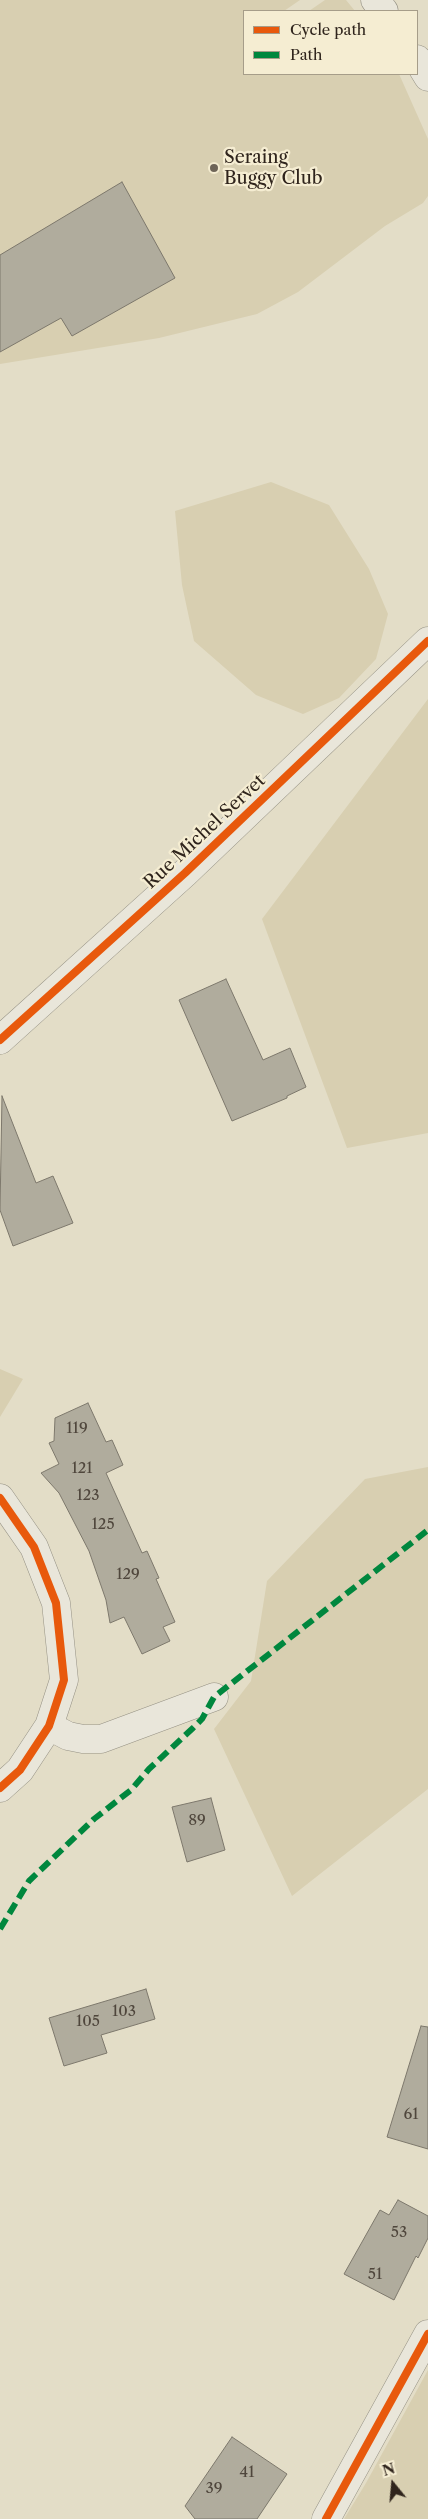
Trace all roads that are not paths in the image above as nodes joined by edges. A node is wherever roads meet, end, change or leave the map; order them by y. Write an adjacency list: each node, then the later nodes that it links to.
1 (418, 60): 2 (street)
2 (428, 77)
3 (428, 641): 4 (street, Rue Michel Servet)
4 (0, 1040)
5 (0, 1498): 7 (street)
6 (214, 1697): 7 (street)
7 (49, 1726): 8 (street)
8 (0, 1788)
9 (428, 2334): 10 (street)
10 (326, 2519)

